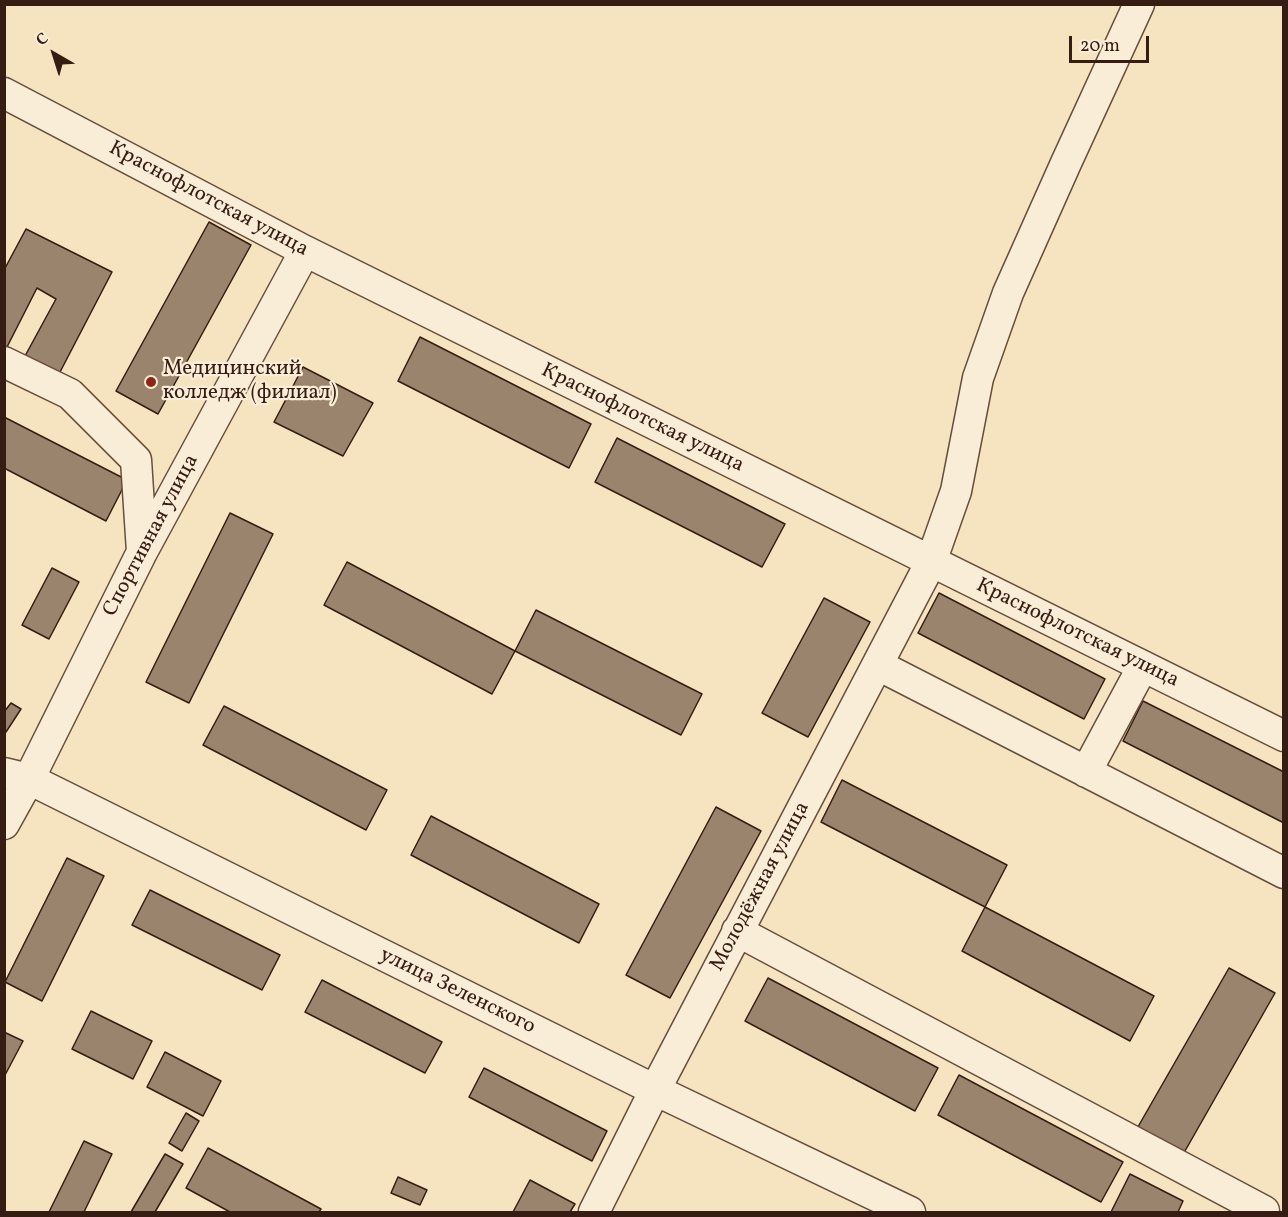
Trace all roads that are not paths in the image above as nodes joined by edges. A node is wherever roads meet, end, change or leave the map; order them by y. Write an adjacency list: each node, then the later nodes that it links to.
1 (1139, 4): 6 (street, Молодёжная улица)
2 (4, 93): 3 (street, Краснофлотская улица)
3 (305, 251): 5 (street, Спортивная улица); 6 (street, Краснофлотская улица)
4 (4, 362): 5 (street)
5 (142, 552): 11 (street, Спортивная улица)
6 (931, 562): 7 (street, Молодёжная улица); 8 (street, Краснофлотская улица)
7 (878, 665): 10 (street); 14 (street, Молодёжная улица)
8 (1143, 666): 9 (street, Краснофлотская улица); 10 (street)
9 (1284, 736)
10 (1086, 772): 13 (street)
11 (17, 776): 12 (street, Спортивная улица); 15 (street, улица Зеленского)
12 (4, 824)
13 (1284, 873)
14 (737, 931): 15 (street, Молодёжная улица); 18 (street)
15 (655, 1090): 16 (street, Молодёжная улица); 17 (street, улица Зеленского)
16 (594, 1212)
17 (910, 1212)
18 (1264, 1212)

